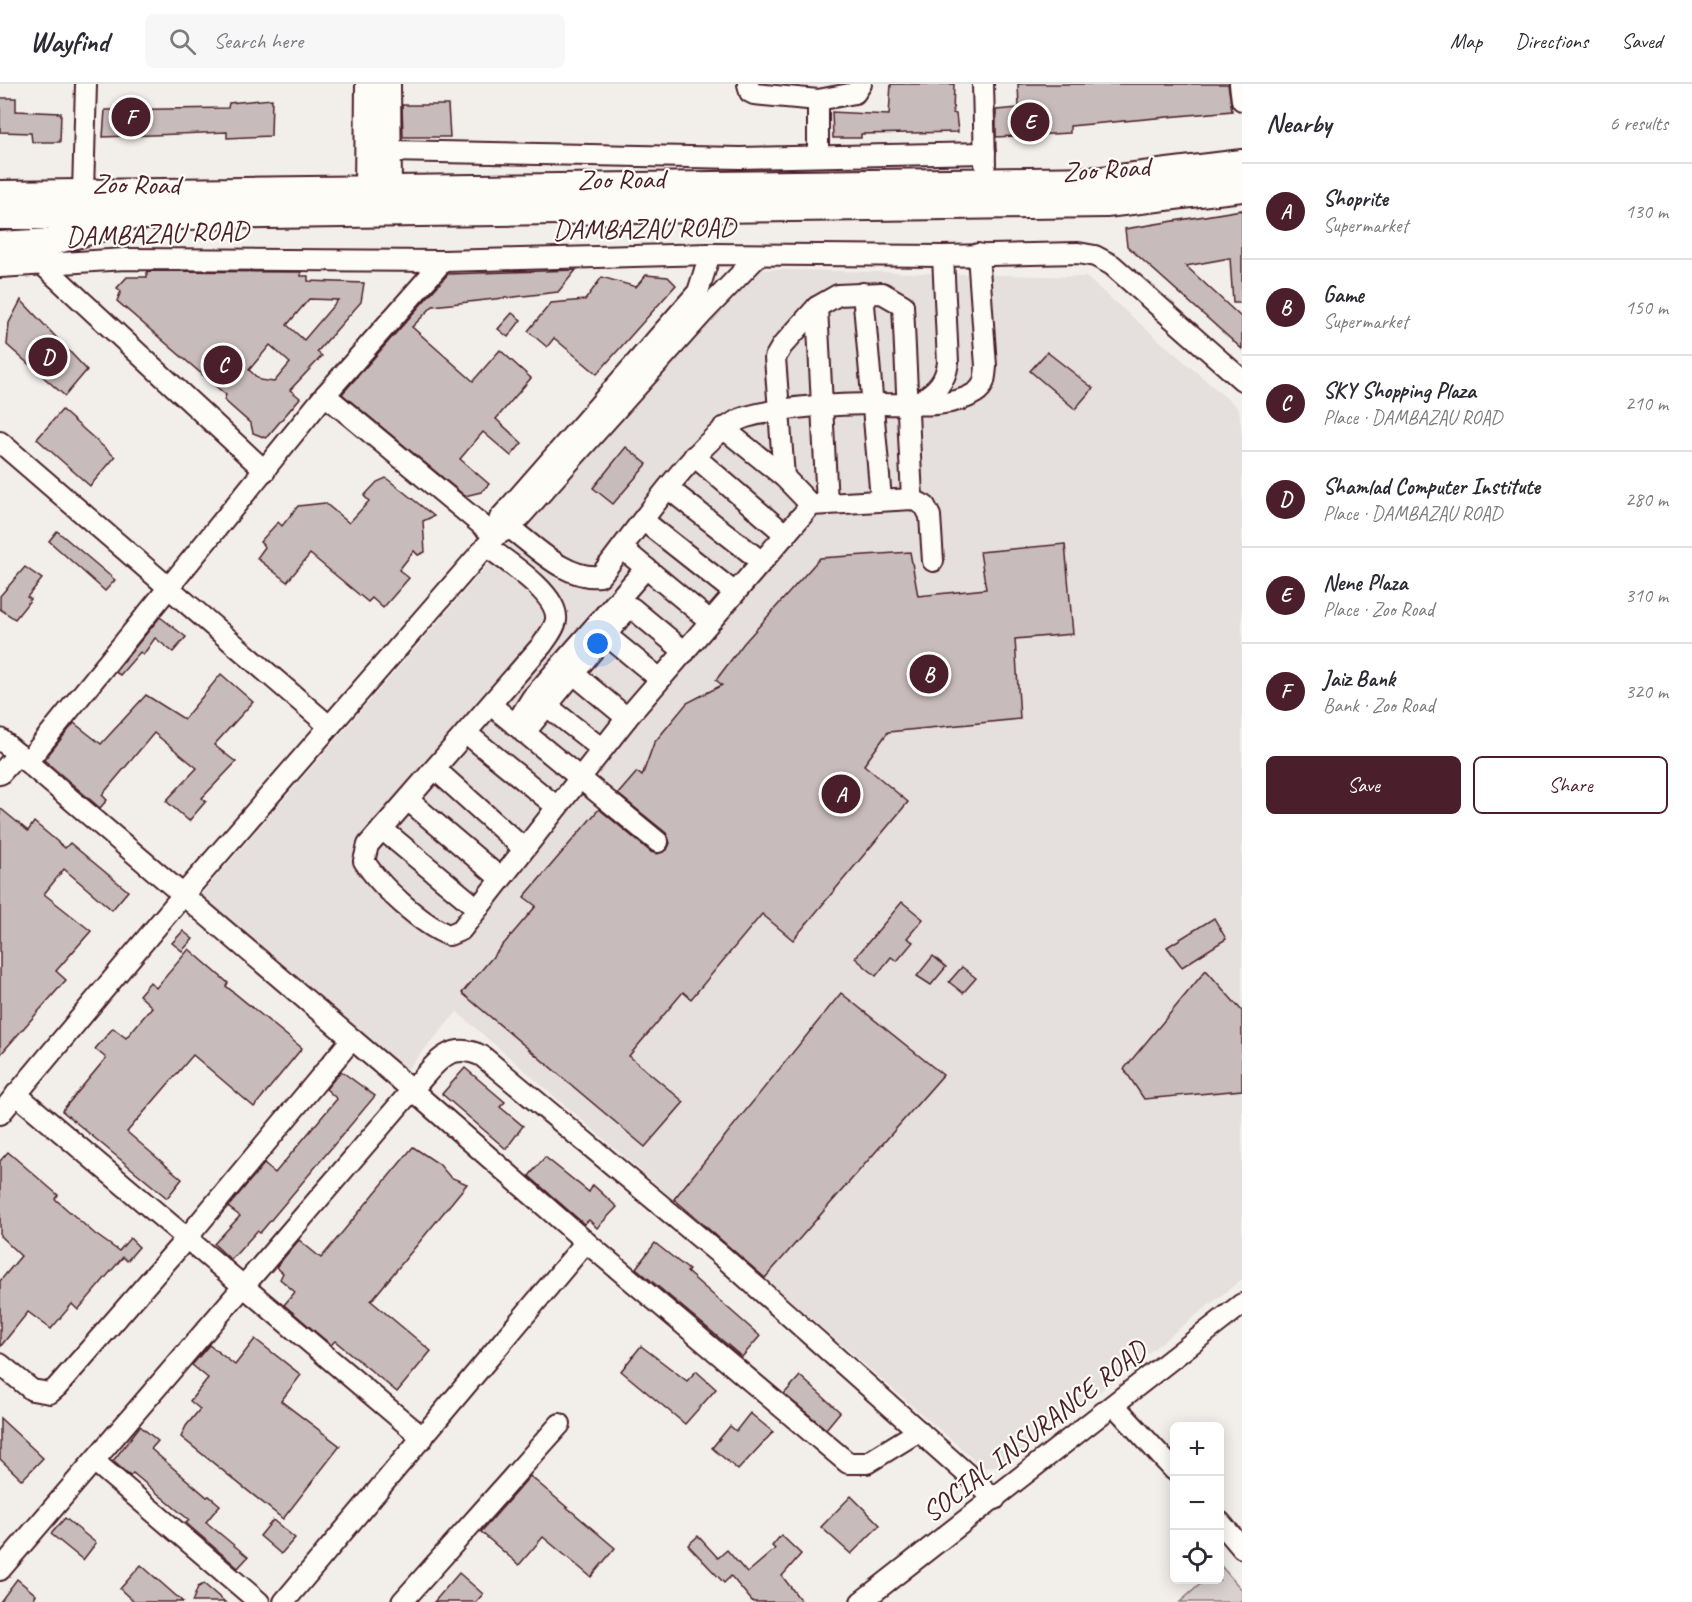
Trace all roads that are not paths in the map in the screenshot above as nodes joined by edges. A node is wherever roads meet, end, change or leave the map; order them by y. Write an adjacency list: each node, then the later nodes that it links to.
1 (86, 84): 21 (street)
2 (369, 84): 19 (main road)
3 (387, 84): 10 (main road)
4 (748, 84): 8 (street)
5 (861, 84): 8 (street)
6 (983, 84): 11 (street)
7 (1240, 84): 9 (street)
8 (818, 100): 13 (street)
9 (1242, 100)
10 (388, 151): 12 (street); 19 (main road)
11 (985, 153): 13 (street); 16 (street)
12 (558, 154): 14 (street); 18 (street)
13 (818, 156): 14 (street)
14 (741, 158): 17 (street)
15 (1242, 163): 16 (main road, Zoo Road)
16 (986, 181): 17 (main road, Zoo Road)
17 (742, 184): 18 (main road, Zoo Road)
18 (559, 186): 19 (main road, Zoo Road)
19 (378, 188): 21 (main road, Zoo Road)
20 (1242, 188): 23 (main road, Zoo Road)
21 (74, 193): 22 (main road, Zoo Road)
22 (1, 199): 23 (main road, Zoo Road)
23 (141, 216): 24 (main road)
24 (0, 245)
25 (710, 254): 27 (street, DAMBAZAU ROAD); 29 (street, DAMBAZAU ROAD); 51 (street)
26 (978, 254): 28 (street, DAMBAZAU ROAD); 34 (street, DAMBAZAU ROAD); 36 (street)
27 (759, 255): 28 (street, DAMBAZAU ROAD); 51 (street)
28 (943, 256): 36 (street)
29 (443, 261): 30 (street, DAMBAZAU ROAD); 35 (street)
30 (44, 266): 31 (street, DAMBAZAU ROAD); 43 (street)
31 (0, 267)
32 (862, 293): 33 (street); 36 (street); 37 (street)
33 (817, 307): 38 (street); 39 (street)
34 (1242, 380)
35 (325, 395): 43 (street); 51 (street)
36 (912, 403): 37 (street); 47 (street)
37 (872, 404): 38 (street); 46 (street)
38 (823, 406): 39 (street); 48 (street)
39 (779, 411): 40 (street); 44 (street)
40 (723, 428): 42 (street); 44 (street)
41 (0, 442): 56 (street)
42 (694, 456): 45 (street); 50 (street)
43 (264, 471): 56 (street)
44 (784, 477): 48 (street)
45 (669, 489): 49 (street); 54 (street)
46 (880, 499): 47 (street); 48 (street)
47 (912, 499): 53 (street)
48 (819, 505): 50 (street)
49 (644, 521): 52 (street); 57 (street)
50 (786, 535): 54 (street)
51 (497, 537): 52 (street); 63 (street); 66 (street)
52 (623, 549): 55 (street)
53 (933, 561)
54 (762, 562): 57 (street)
55 (646, 568): 58 (street); 67 (street)
56 (169, 587): 66 (street); 71 (street)
57 (735, 593): 58 (street)
58 (710, 621): 60 (street)
59 (606, 635): 60 (street); 61 (street); 62 (street)
60 (685, 652): 62 (street)
61 (574, 674): 64 (street); 65 (street)
62 (660, 679): 65 (street)
63 (491, 705): 67 (street); 68 (street)
64 (547, 706): 67 (street); 70 (street)
65 (627, 718): 70 (street)
66 (329, 726): 81 (street)
67 (520, 729): 74 (street)
68 (466, 733): 72 (street); 76 (street)
69 (0, 740): 71 (street)
70 (602, 749): 74 (street)
71 (22, 758): 73 (street); 81 (street)
72 (435, 769): 75 (street); 79 (street)
73 (0, 774)
74 (578, 779): 76 (street); 78 (street)
75 (408, 800): 77 (street); 80 (street)
76 (557, 807): 79 (street)
77 (382, 829): 82 (street); 82 (street)
78 (658, 842)
79 (524, 849): 80 (street)
80 (500, 878): 82 (street)
81 (183, 895): 83 (street); 85 (street)
82 (477, 908)
83 (352, 1039): 84 (street); 87 (street)
84 (412, 1090): 88 (street); 89 (street); 94 (street)
85 (16, 1094): 86 (street); 87 (street)
86 (0, 1114)
87 (186, 1239): 89 (street); 91 (street)
88 (586, 1242): 94 (street); 95 (street)
89 (243, 1286): 95 (street); 96 (street)
90 (1242, 1304): 92 (street, SOCIAL INSURANCE ROAD)
91 (0, 1364)
92 (1114, 1405): 97 (street); 98 (street, SOCIAL INSURANCE ROAD)
93 (560, 1424): 104 (street)
94 (919, 1431): 98 (street)
95 (423, 1438): 103 (street)
96 (94, 1461): 101 (street); 102 (street)
97 (1170, 1466)
98 (995, 1499): 105 (street, SOCIAL INSURANCE ROAD)
99 (1224, 1527): 100 (street)
100 (1242, 1548)
101 (0, 1570)
102 (259, 1602)
103 (284, 1602)
104 (402, 1602)
105 (861, 1602)

